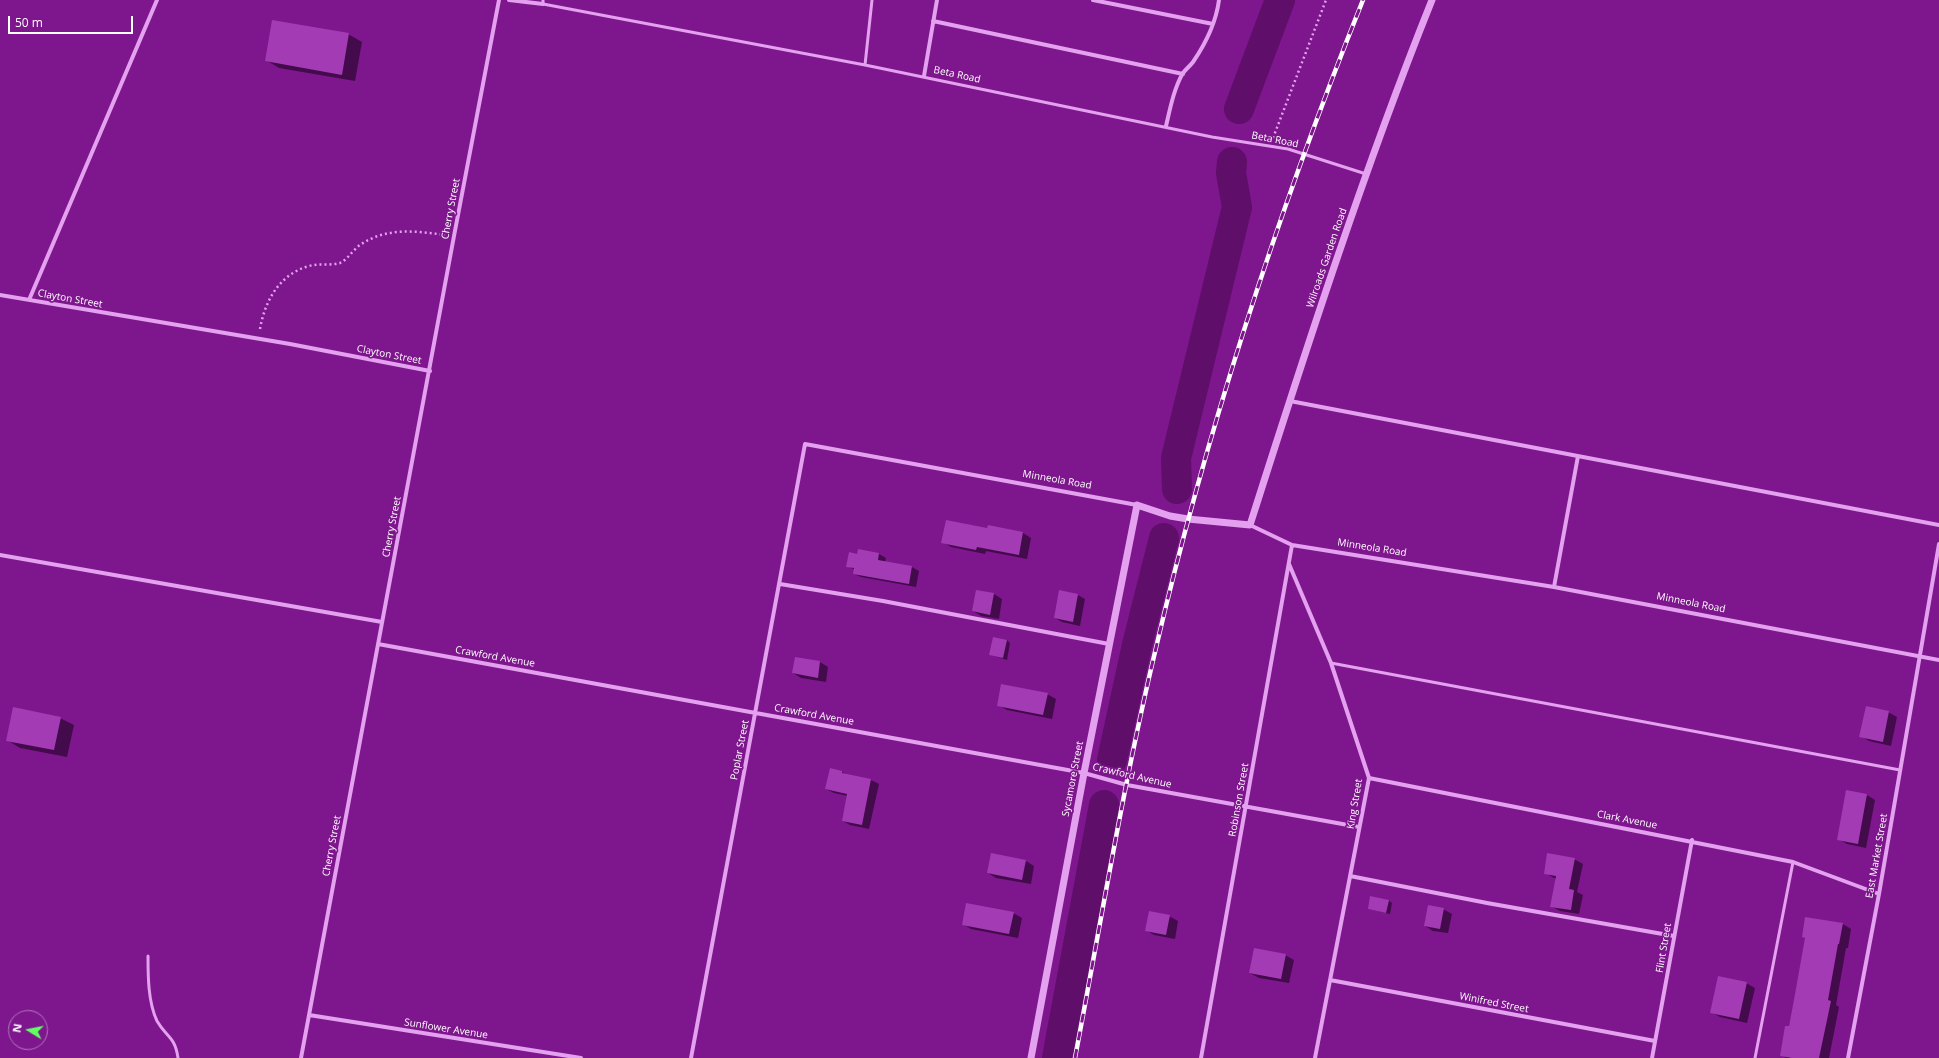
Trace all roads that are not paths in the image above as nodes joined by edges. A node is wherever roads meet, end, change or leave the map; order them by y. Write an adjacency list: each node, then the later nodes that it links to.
1 (157, 0): 18 (street, Clayton Street)
2 (499, 0): 19 (street, Cherry Street)
3 (509, 0): 9 (street)
4 (872, 0): 12 (lane)
5 (937, 0): 10 (street)
6 (1093, 0): 11 (street)
7 (1219, 0): 11 (street)
8 (1432, 0): 16 (street, Wilroads Garden Road)
9 (543, 2): 12 (lane, Beta Road)
10 (933, 21): 13 (street); 14 (street)
11 (1213, 24): 13 (street)
12 (865, 65): 14 (lane, Beta Road)
13 (1183, 74): 15 (street)
14 (924, 76): 15 (lane, Beta Road)
15 (1166, 126): 16 (lane, Beta Road)
16 (1366, 174): 20 (street, Wilroads Garden Road)
17 (0, 296): 18 (street)
18 (29, 300): 19 (street, Clayton Street)
19 (430, 371): 32 (street, Cherry Street)
20 (1290, 401): 22 (street); 25 (street, Wilroads Garden Road)
21 (805, 444): 23 (street, Minneola Road); 30 (street, Poplar Street)
22 (1578, 456): 24 (street); 31 (street)
23 (1137, 505): 25 (street, Minneola Road); 34 (street, Sycamore Street)
24 (1939, 525)
25 (1250, 526): 27 (street, Minneola Road)
26 (1939, 544): 35 (street, East Market Street)
27 (1292, 545): 29 (street, Robinson Street); 31 (street, Minneola Road)
28 (0, 555): 32 (street)
29 (1289, 564): 37 (street, King Street); 42 (street, Robinson Street)
30 (780, 584): 34 (street); 38 (street, Poplar Street)
31 (1554, 587): 35 (street, Minneola Road)
32 (382, 622): 33 (street, Cherry Street)
33 (378, 644): 38 (street, Crawford Avenue); 51 (street, Cherry Street)
34 (1109, 644): 40 (street, Sycamore Street)
35 (1920, 656): 36 (street, Minneola Road); 39 (street, East Market Street)
36 (1939, 660)
37 (1331, 663): 39 (lane); 41 (street, King Street)
38 (756, 712): 40 (street, Crawford Avenue); 56 (street, Poplar Street)
39 (1900, 770): 47 (street, East Market Street)
40 (1084, 773): 42 (street, Crawford Avenue); 57 (street, Sycamore Street)
41 (1369, 778): 43 (street, King Street); 44 (street, Clark Avenue)
42 (1246, 807): 43 (street, Crawford Avenue); 58 (street, Robinson Street)
43 (1359, 827): 46 (street, King Street)
44 (1692, 840): 45 (street, Clark Avenue); 48 (street, Flint Street)
45 (1793, 862): 47 (street, Clark Avenue); 61 (lane)
46 (1350, 876): 48 (street); 50 (street, King Street)
47 (1879, 894): 62 (street, East Market Street)
48 (1674, 936): 52 (street, Flint Street)
49 (148, 956): 53 (lane)
50 (1330, 980): 52 (street, Winifred Street); 59 (street, King Street)
51 (309, 1015): 54 (street, Cherry Street); 55 (street, Sunflower Avenue)
52 (1655, 1041): 60 (street, Flint Street)
53 (178, 1058)
54 (301, 1058)
55 (581, 1058)
56 (691, 1058)
57 (1031, 1058)
58 (1201, 1058)
59 (1315, 1058)
60 (1652, 1058)
61 (1755, 1058)
62 (1848, 1058)

